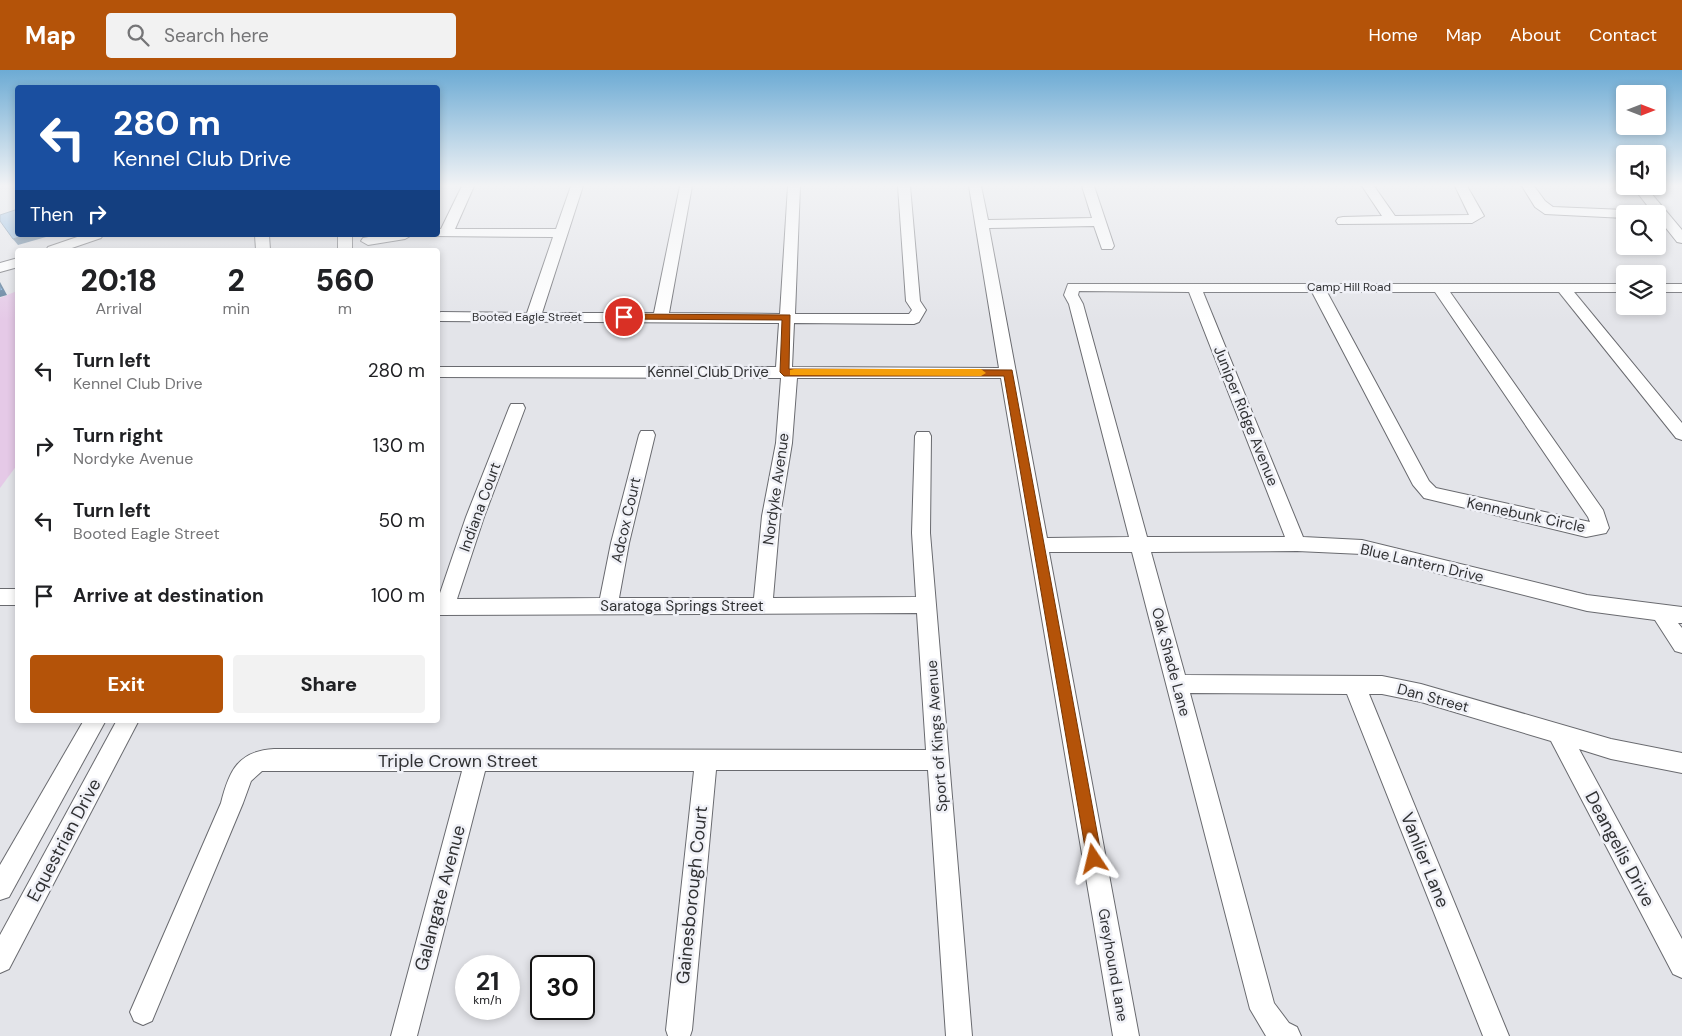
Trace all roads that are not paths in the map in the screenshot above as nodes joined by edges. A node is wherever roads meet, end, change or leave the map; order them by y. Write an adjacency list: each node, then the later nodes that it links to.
1 (677, 231): 23 (street)
2 (792, 231): 24 (street, Nordyke Avenue)
3 (908, 231): 24 (street, Booted Eagle Street)
4 (983, 231): 27 (street, Greyhound Lane)
5 (1102, 231): 11 (street)
6 (442, 233): 7 (street)
7 (562, 233): 22 (street)
8 (90, 237): 12 (street)
9 (394, 237): 10 (street)
10 (368, 242)
11 (1107, 246)
12 (59, 248)
13 (1073, 287): 14 (street, Camp Hill Road); 32 (street, Oak Shade Lane)
14 (1194, 287): 15 (street, Camp Hill Road); 33 (street, Juniper Ridge Avenue)
15 (1317, 287): 16 (street, Camp Hill Road); 16 (street, Kennebunk Circle)
16 (1440, 288): 17 (street, Camp Hill Road)
17 (1562, 288): 18 (street, Camp Hill Road); 29 (street)
18 (1616, 288)
19 (1666, 288): 20 (street)
20 (1682, 288)
21 (441, 317): 22 (street, Booted Eagle Street)
22 (533, 317): 23 (street, Booted Eagle Street)
23 (661, 317): 24 (street, Booted Eagle Street)
24 (787, 317): 26 (street, Nordyke Avenue)
25 (440, 372): 26 (street, Kennel Club Drive)
26 (786, 373): 27 (street, Kennel Club Drive); 39 (street, Nordyke Avenue)
27 (1008, 373): 34 (street, Greyhound Lane)
28 (517, 408): 40 (street, Indiana Court)
29 (1682, 434)
30 (647, 435): 38 (street, Adcox Court)
31 (923, 436): 37 (street, Sport of Kings Avenue)
32 (1139, 544): 33 (street, Blue Lantern Drive); 34 (street, Blue Lantern Drive); 44 (street, Oak Shade Lane)
33 (1297, 544): 41 (street, Blue Lantern Drive)
34 (1039, 545): 61 (street, Greyhound Lane)
35 (0, 597): 36 (street)
36 (15, 597)
37 (927, 605): 39 (street, Saratoga Springs Street); 50 (street, Sport of Kings Avenue)
38 (608, 606): 39 (street, Saratoga Springs Street); 40 (street, Saratoga Springs Street)
39 (763, 606)
40 (441, 607)
41 (1661, 614): 42 (street, Blue Lantern Drive); 43 (street)
42 (1682, 615)
43 (1682, 645)
44 (1177, 684): 45 (street, Dan Street); 58 (street, Oak Shade Lane)
45 (1354, 684): 48 (street, Dan Street); 62 (street, Vanlier Lane)
46 (93, 723): 53 (street, Equestrian Drive)
47 (126, 723): 54 (street, Equestrian Drive)
48 (1559, 734): 52 (street, Dan Street); 55 (street, Deangelis Drive)
49 (706, 760): 50 (street, Triple Crown Street); 51 (street, Triple Crown Street); 57 (street, Gainesborough Court)
50 (939, 760): 60 (street, Sport of Kings Avenue)
51 (476, 761): 56 (street, Triple Crown Street); 59 (street, Galangate Avenue)
52 (1682, 763)
53 (0, 888)
54 (0, 960)
55 (1682, 964)
56 (143, 1012)
57 (679, 1030)
58 (1284, 1035)
59 (404, 1036)
60 (959, 1036)
61 (1126, 1036)
62 (1496, 1036)

